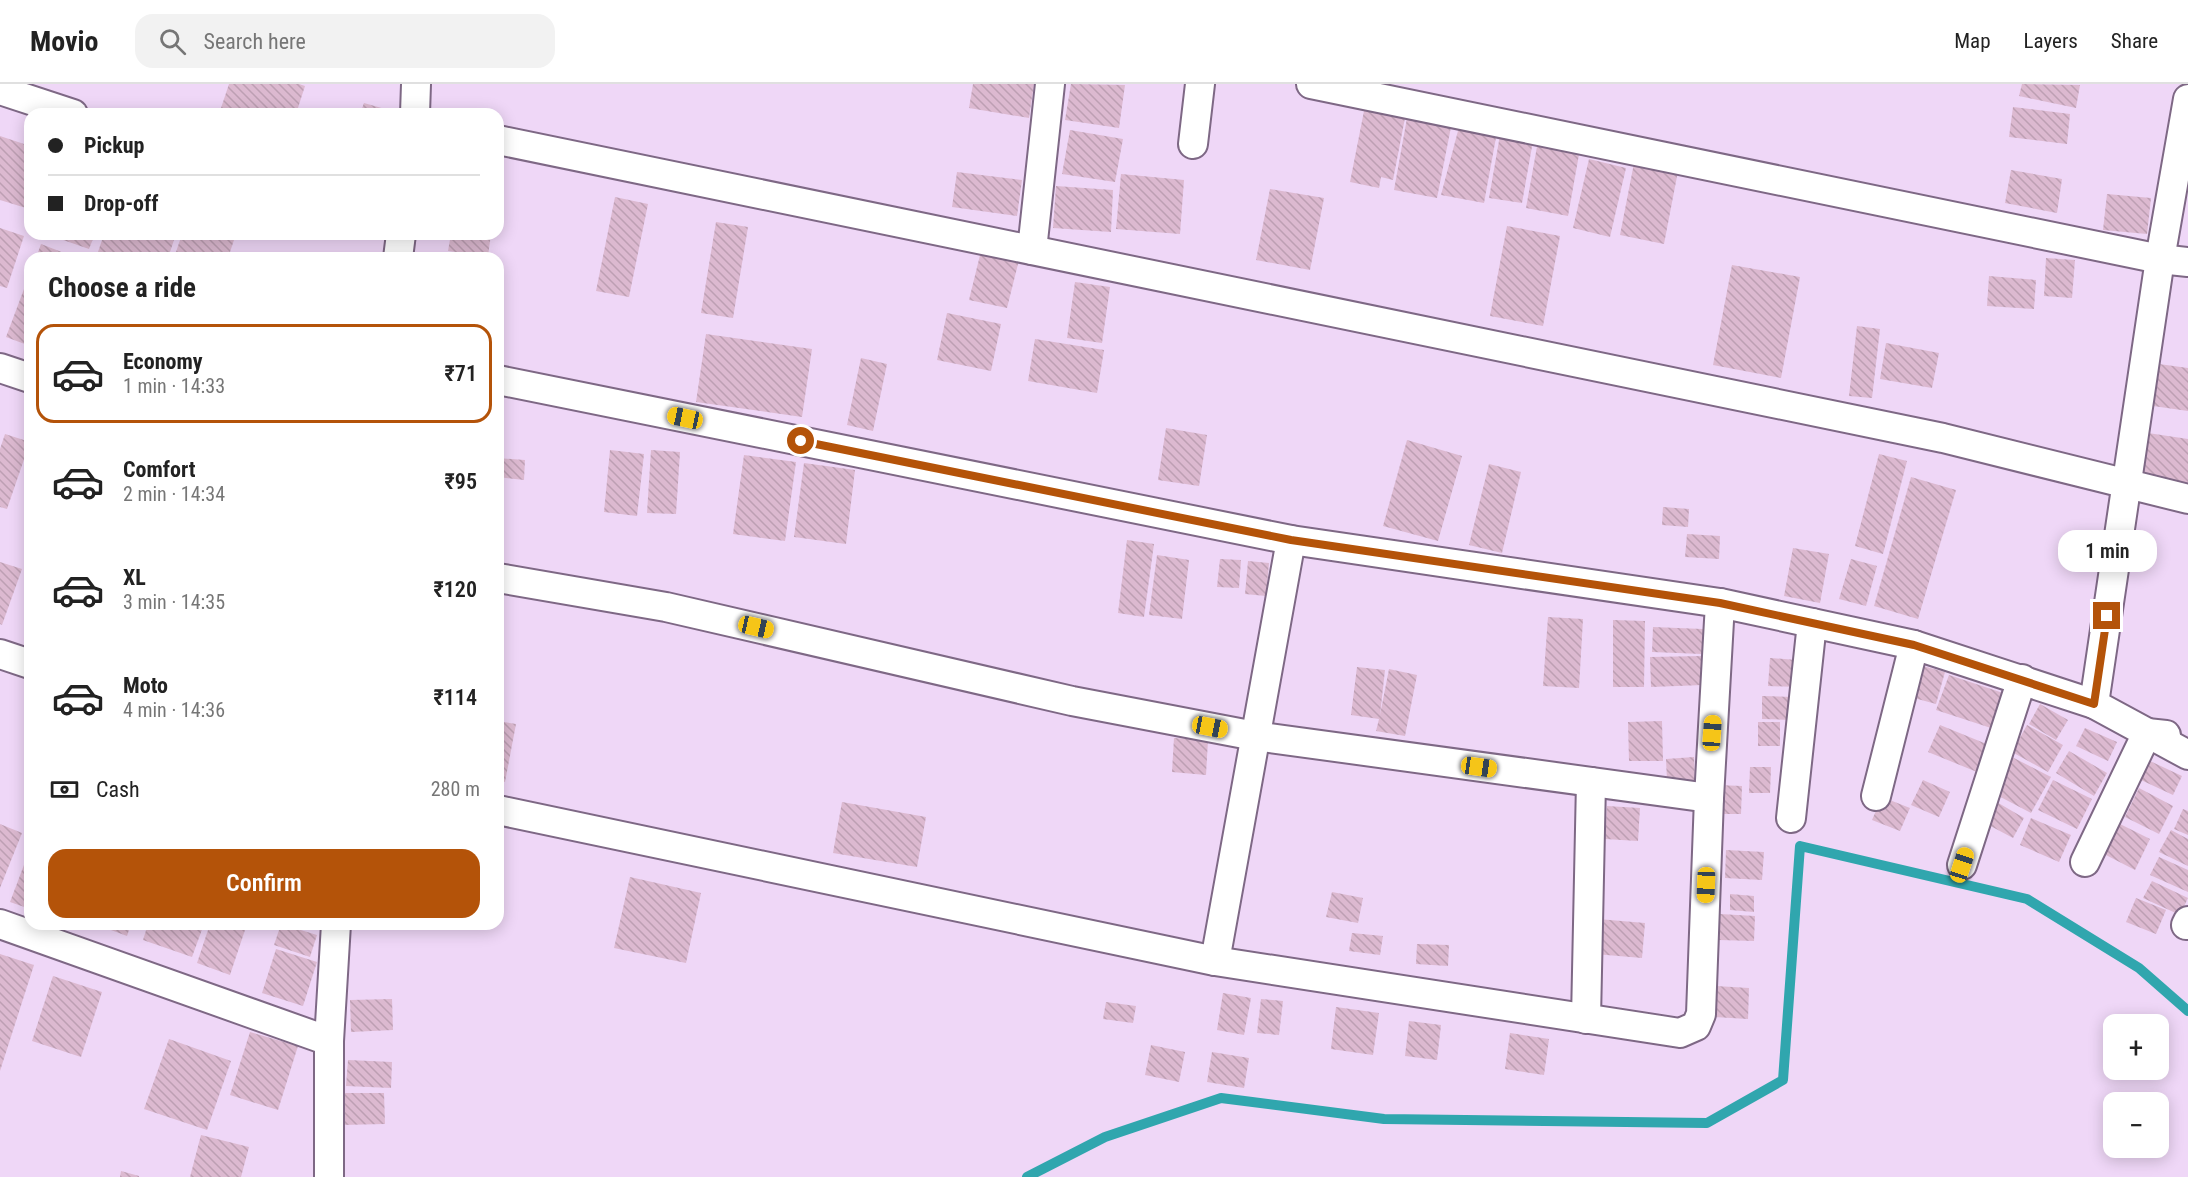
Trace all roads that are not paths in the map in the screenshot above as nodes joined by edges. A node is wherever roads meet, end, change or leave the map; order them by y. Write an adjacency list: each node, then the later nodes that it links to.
1 (416, 84): 8 (street)
2 (1050, 84): 11 (street)
3 (1200, 84): 10 (street)
4 (1311, 84): 12 (street)
5 (0, 90): 7 (street)
6 (2188, 99): 12 (street)
7 (55, 108)
8 (415, 108)
9 (504, 141): 11 (street)
10 (1193, 144)
11 (1032, 250): 16 (street)
12 (2174, 260): 16 (street)
13 (0, 368): 14 (street)
14 (24, 376)
15 (504, 381): 18 (street)
16 (2127, 485): 17 (street); 26 (street)
17 (2188, 499)
18 (1291, 540): 20 (street); 28 (street)
19 (504, 579): 28 (street)
20 (1720, 603): 21 (street); 33 (street)
21 (1812, 623): 22 (street); 35 (street)
22 (1914, 645): 25 (street); 32 (street)
23 (0, 654): 24 (street)
24 (24, 662)
25 (2022, 679): 26 (street); 37 (street)
26 (2094, 704): 27 (street)
27 (2147, 733): 29 (street); 30 (street); 36 (street)
28 (1255, 736): 31 (street); 40 (street)
29 (2188, 738)
30 (2188, 755)
31 (1591, 782): 33 (street); 41 (street)
32 (1876, 796)
33 (1709, 798): 41 (street)
34 (504, 811): 40 (street)
35 (1791, 818)
36 (2085, 862)
37 (1962, 865)
38 (0, 924): 42 (street)
39 (336, 930): 42 (street)
40 (1215, 961): 41 (street)
41 (1586, 1019)
42 (329, 1041): 43 (street)
43 (329, 1177)

